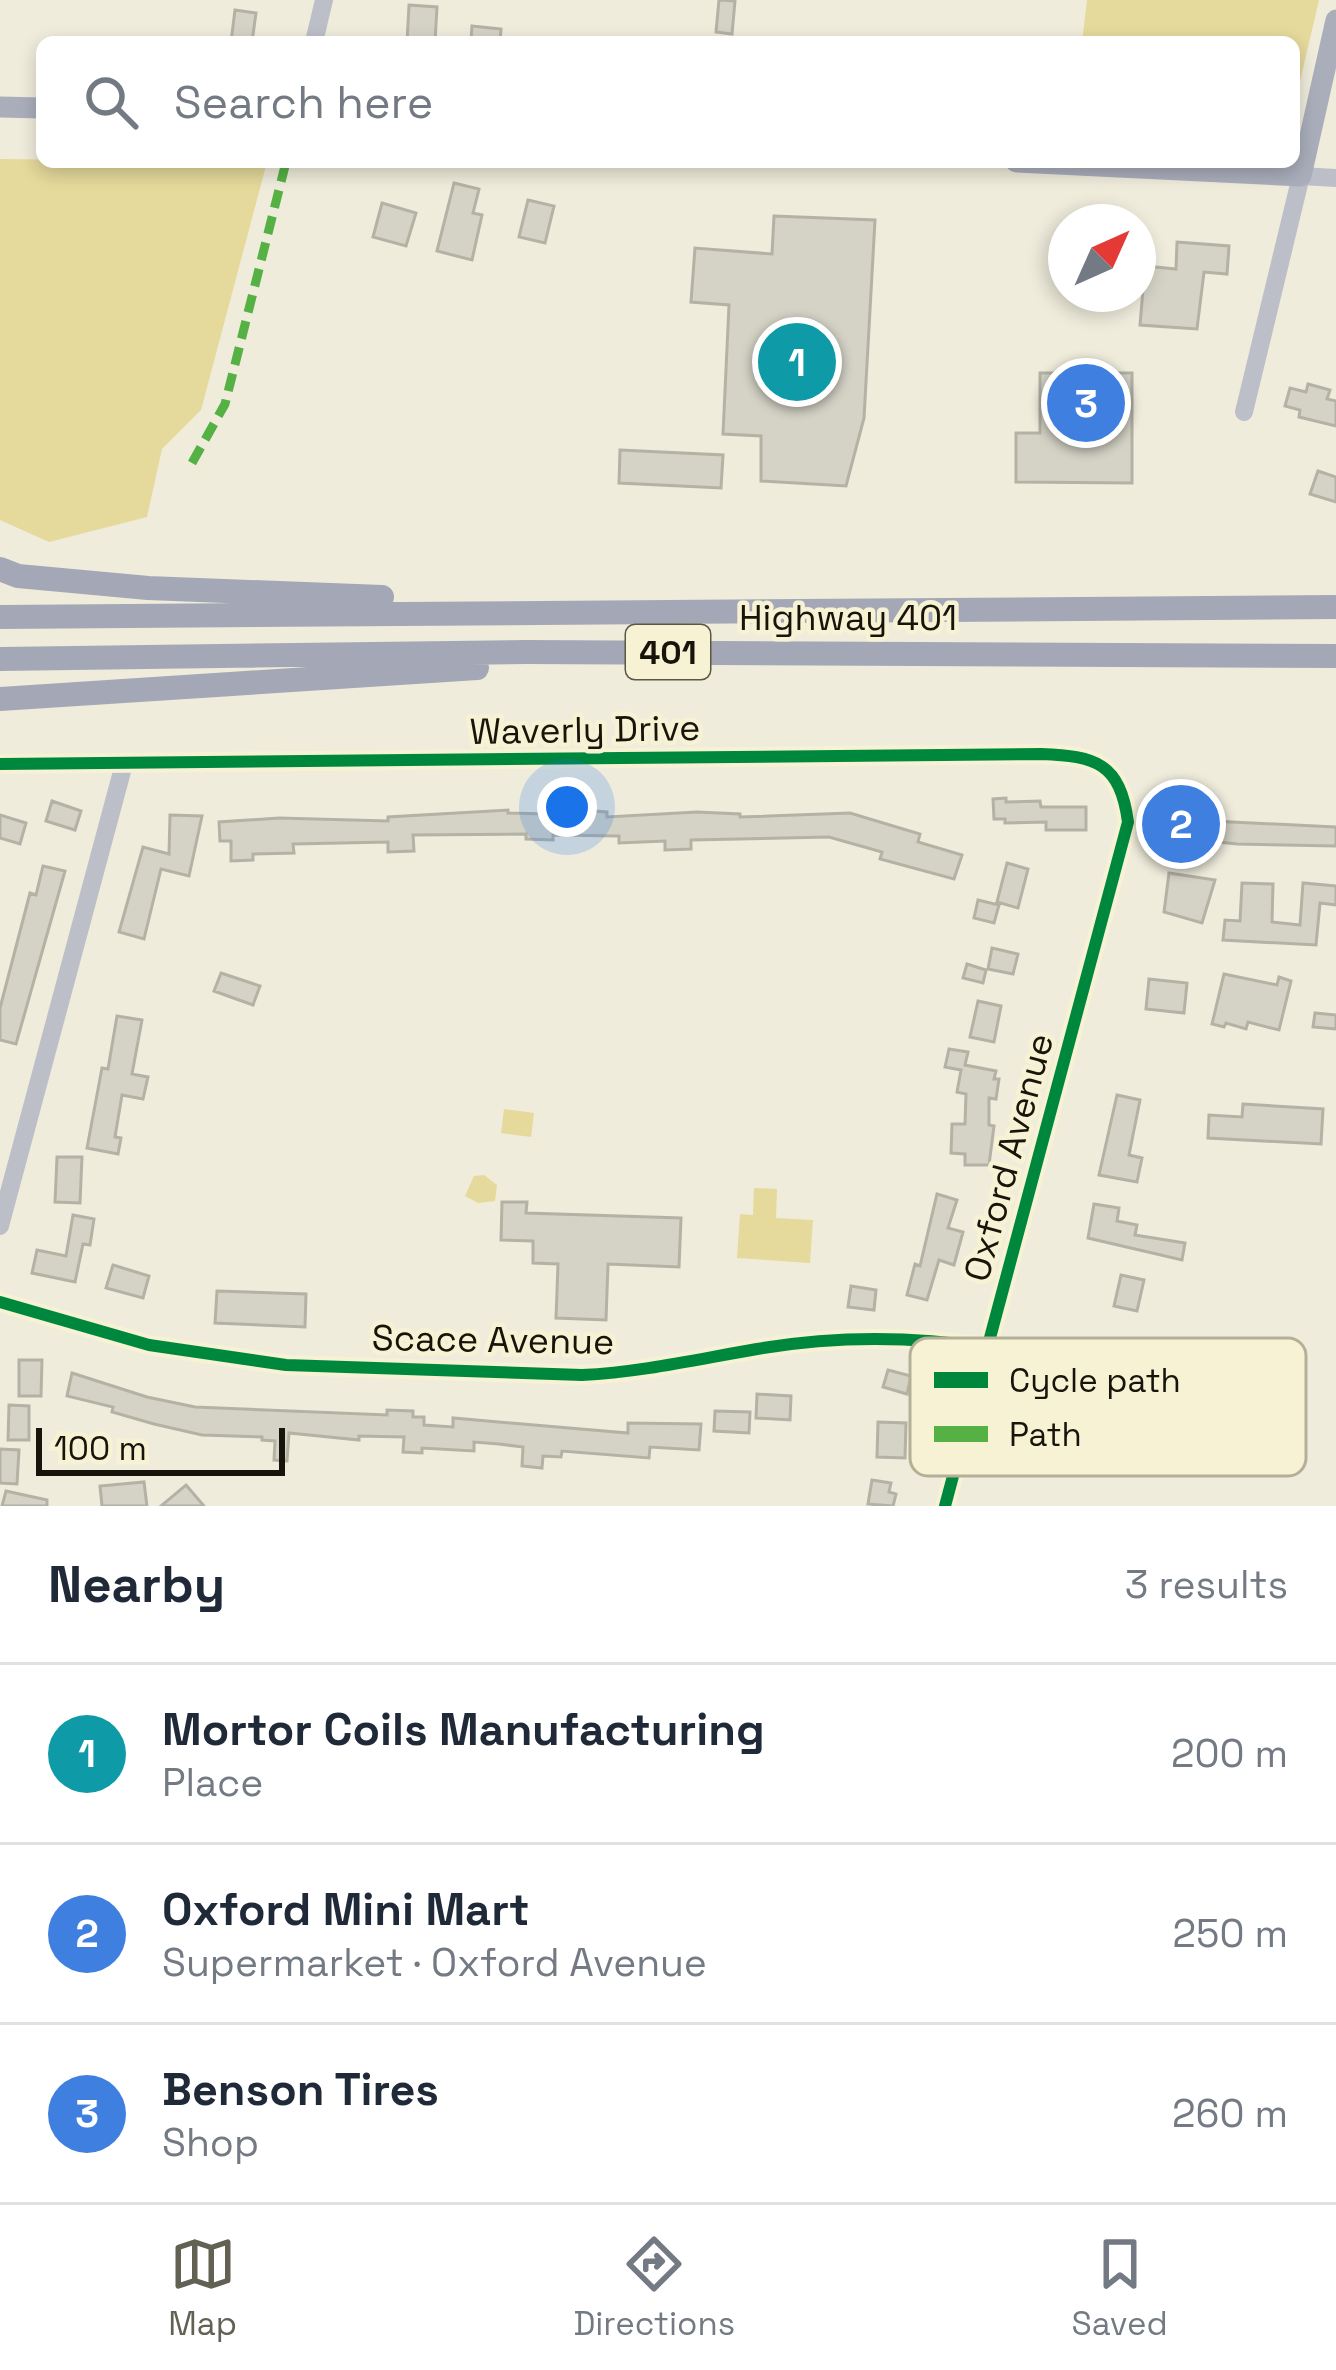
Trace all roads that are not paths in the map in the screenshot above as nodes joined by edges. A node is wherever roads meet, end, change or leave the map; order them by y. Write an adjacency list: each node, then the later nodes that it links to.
1 (324, 0): 3 (street)
2 (1336, 20): 7 (main road)
3 (315, 36)
4 (0, 107): 5 (main road)
5 (36, 108)
6 (1138, 168): 7 (main road)
7 (1300, 176): 8 (street); 9 (street)
8 (1336, 178)
9 (1244, 412)
10 (0, 569): 12 (highway)
11 (1336, 607): 12 (highway, Highway 401 / 401)
12 (436, 612): 13 (highway, Highway 401 / 401)
13 (0, 617)
14 (526, 652): 15 (highway, Highway 401 / 401); 16 (highway, Highway 401 / 401); 17 (highway)
15 (1336, 656)
16 (0, 659)
17 (0, 699)
18 (0, 764): 19 (street, Waverly Drive)
19 (124, 764): 20 (street, Waverly Drive); 21 (street)
20 (1128, 822): 23 (street, Oxford Avenue)
21 (0, 1226)
22 (0, 1302): 24 (street, Scace Avenue)
23 (992, 1338)
24 (910, 1341)
25 (953, 1476): 26 (street, Oxford Avenue)
26 (945, 1506)

